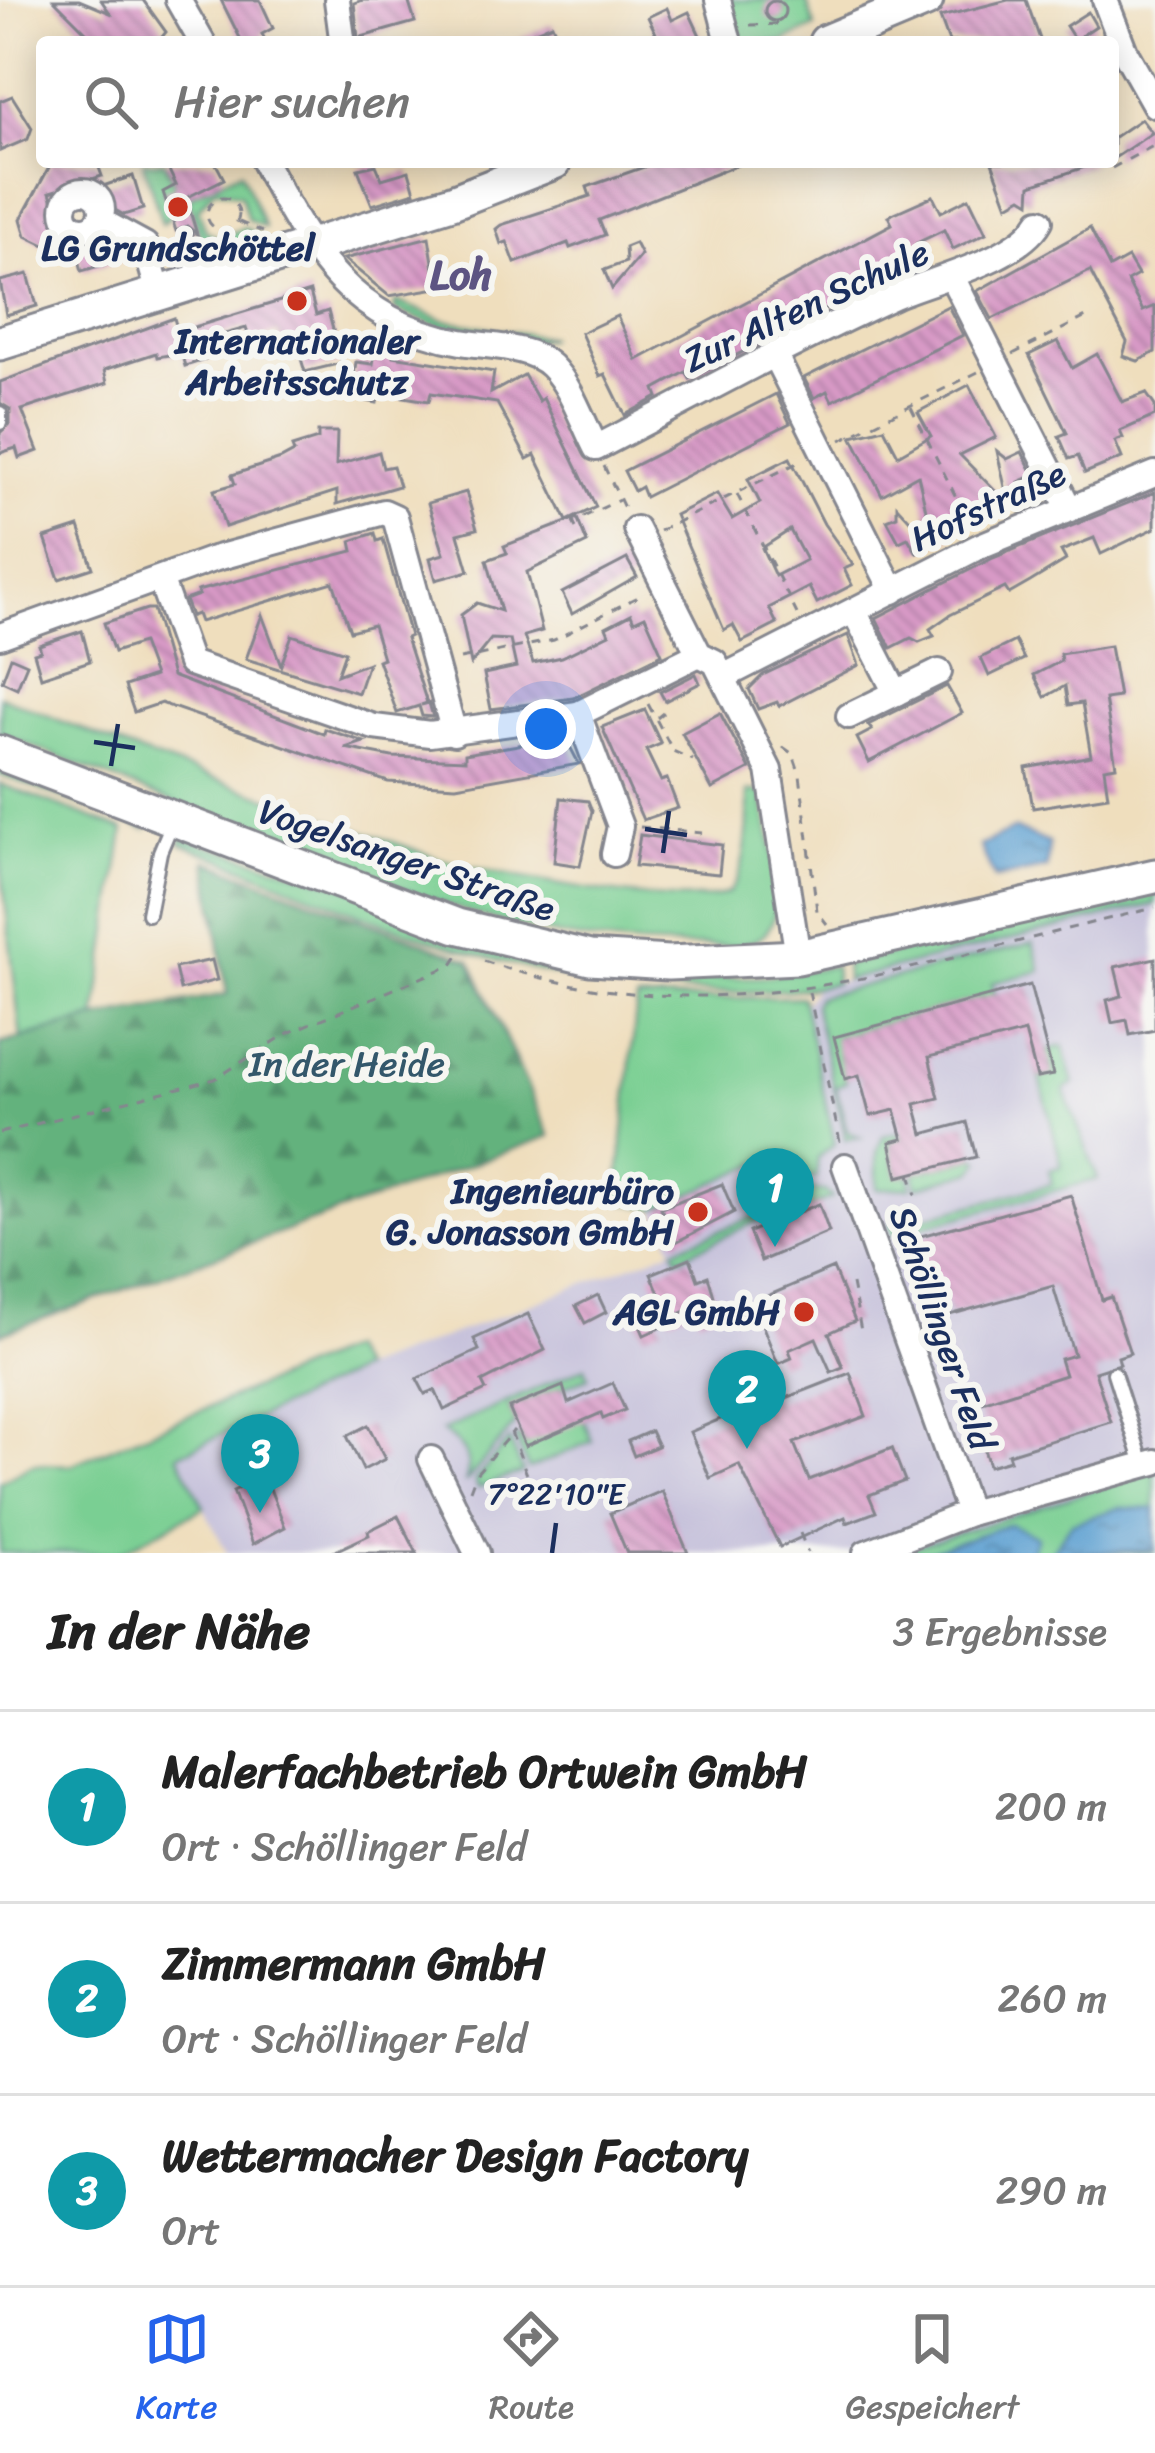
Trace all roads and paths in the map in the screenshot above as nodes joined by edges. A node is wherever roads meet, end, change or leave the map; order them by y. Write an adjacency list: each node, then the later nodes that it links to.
1 (178, 0): 7 (street)
2 (337, 0): 8 (street)
3 (926, 0): 9 (main road)
4 (1105, 0): 10 (street)
5 (723, 20): 6 (path)
6 (779, 20)
7 (199, 36)
8 (342, 36)
9 (840, 36)
10 (1119, 36)
11 (1119, 36): 12 (street)
12 (1155, 105)
13 (1155, 145): 14 (path)
14 (1119, 164)
15 (267, 168): 20 (street)
16 (539, 168): 20 (main road)
17 (99, 220): 24 (street)
18 (237, 221): 18 (path); 20 (path)
19 (1040, 221): 22 (street, Zur Alten Schule)
20 (301, 235): 23 (main road); 32 (street)
21 (185, 236): 23 (lane)
22 (952, 277): 27 (street, Zur Alten Schule); 28 (street)
23 (195, 279): 24 (main road)
24 (158, 290): 26 (main road)
25 (1086, 316): 28 (path)
26 (0, 343)
27 (776, 356): 32 (street, Zur Alten Schule); 33 (street)
28 (988, 366): 29 (path); 37 (street)
29 (910, 405): 33 (path); 40 (path)
30 (0, 413): 31 (lane)
31 (0, 423)
32 (596, 448): 36 (path)
33 (816, 453): 35 (path); 42 (street)
34 (1155, 474): 37 (street, Hofstraße)
35 (736, 493): 39 (path); 47 (path)
36 (620, 500): 38 (path); 39 (path)
37 (1068, 506): 40 (street, Hofstraße)
38 (576, 528)
39 (639, 535): 49 (street)
40 (980, 546): 42 (street, Hofstraße)
41 (160, 581): 48 (street); 59 (street); 59 (street)
42 (893, 591): 44 (street, Hofstraße)
43 (643, 594): 45 (path)
44 (854, 611): 47 (street, Hofstraße); 54 (street)
45 (593, 620): 46 (path); 50 (path)
46 (599, 631)
47 (807, 635): 52 (street, Hofstraße)
48 (0, 636)
49 (699, 654): 52 (street); 53 (street)
50 (465, 658)
51 (939, 672): 54 (street)
52 (723, 677): 60 (street)
53 (638, 684): 56 (street); 58 (path)
54 (896, 693): 57 (street)
55 (669, 709): 58 (path)
56 (578, 714): 59 (street); 64 (street)
57 (849, 716)
58 (655, 718): 62 (path)
59 (454, 733)
60 (758, 743): 69 (path); 71 (street)
61 (0, 753): 63 (main road, Vogelsanger Straße)
62 (693, 760)
63 (175, 818): 68 (lane); 71 (main road, Vogelsanger Straße)
64 (620, 826): 65 (path); 66 (street)
65 (702, 833)
66 (614, 854)
67 (1155, 877): 69 (main road, Vogelsanger Straße)
68 (148, 914)
69 (836, 949): 71 (main road, Vogelsanger Straße)
70 (460, 953): 73 (path)
71 (798, 957)
72 (808, 991): 74 (path)
73 (0, 1133)
74 (845, 1166): 84 (street, Schöllinger Feld)
75 (910, 1174): 76 (path)
76 (916, 1195)
77 (863, 1280): 78 (path)
78 (862, 1336)
79 (1114, 1373): 81 (lane)
80 (431, 1459): 86 (street)
81 (1149, 1464): 84 (street)
82 (529, 1480): 83 (path)
83 (470, 1503)
84 (969, 1514): 88 (street)
85 (800, 1533): 87 (path)
86 (477, 1553)
87 (808, 1553)
88 (866, 1553)

